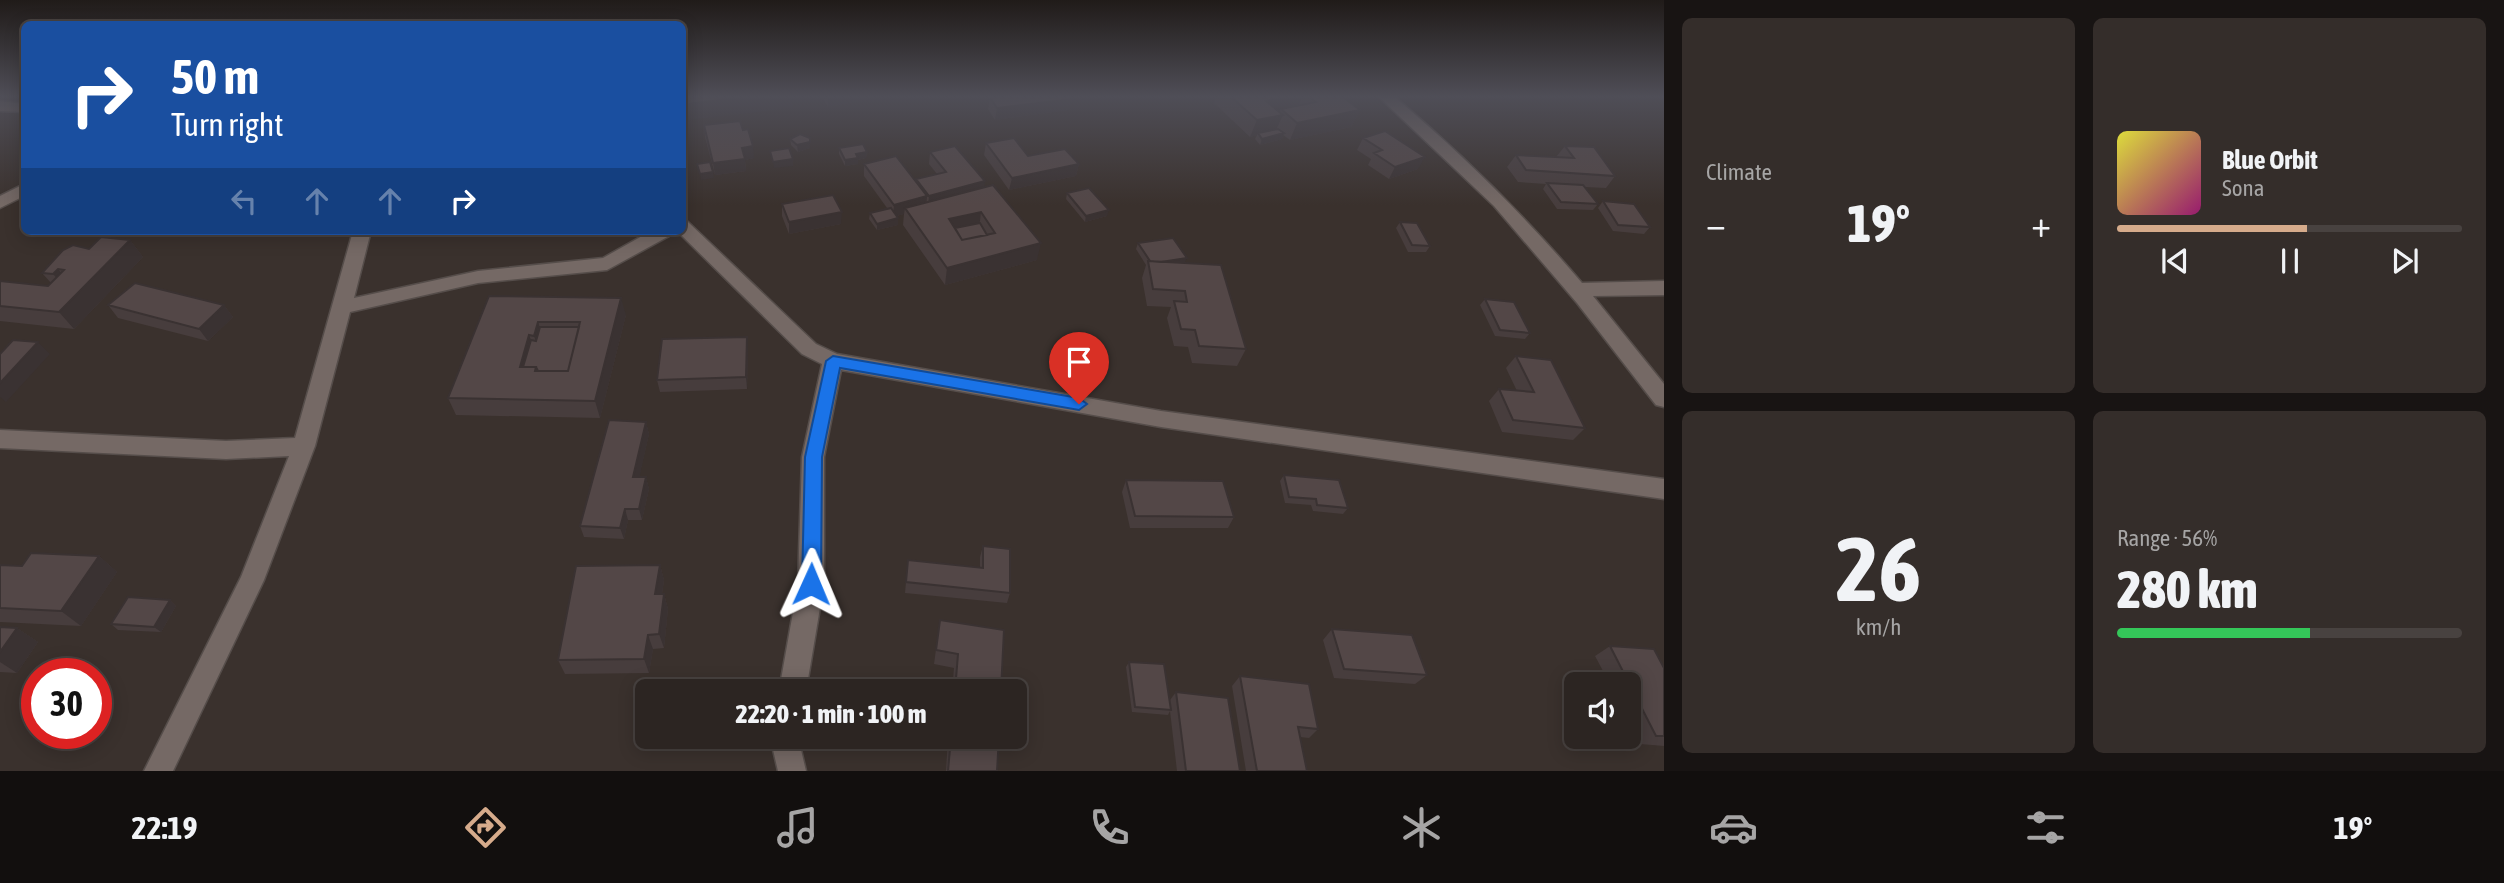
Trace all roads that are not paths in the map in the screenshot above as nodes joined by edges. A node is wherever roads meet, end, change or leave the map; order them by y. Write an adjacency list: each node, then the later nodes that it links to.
1 (1428, 133): 8 (street)
2 (21, 191): 3 (street)
3 (0, 203)
4 (686, 230): 10 (street)
5 (361, 235): 9 (street)
6 (658, 235): 9 (street)
7 (1664, 288): 8 (street)
8 (1576, 290): 11 (street)
9 (344, 307): 13 (street)
10 (833, 361): 14 (street); 15 (street)
11 (1664, 399)
12 (0, 439): 13 (street)
13 (304, 446): 17 (street)
14 (1664, 489)
15 (794, 679)
16 (787, 749): 18 (street)
17 (158, 771)
18 (792, 771)

